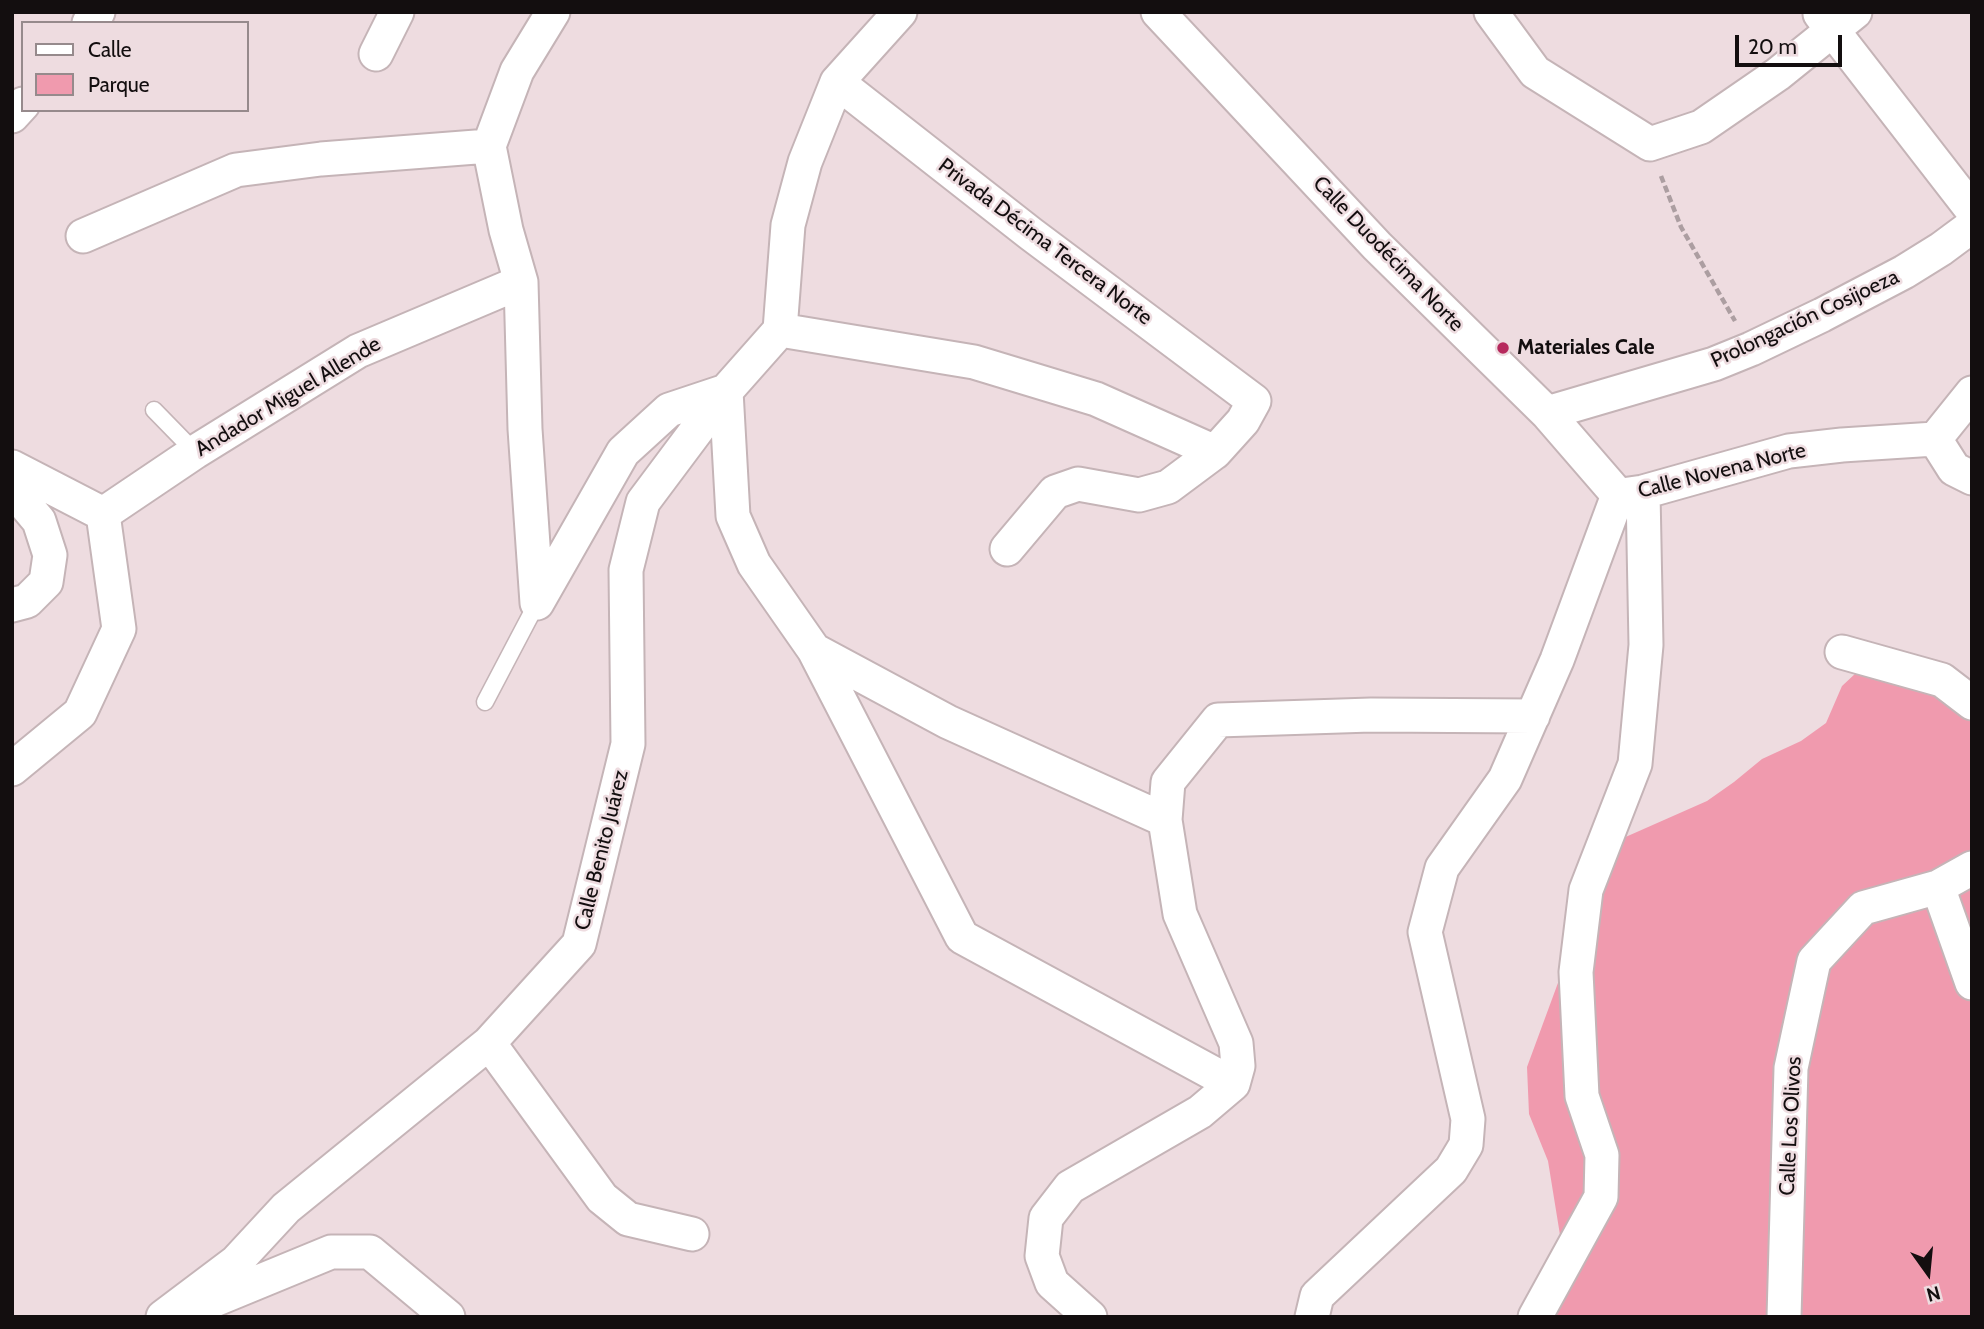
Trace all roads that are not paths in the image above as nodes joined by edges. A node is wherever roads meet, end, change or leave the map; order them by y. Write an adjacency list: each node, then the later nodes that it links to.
1 (397, 12): 7 (street)
2 (553, 12): 9 (street)
3 (900, 12): 8 (street)
4 (1158, 12): 18 (street, Calle Duodécima Norte)
5 (1492, 12): 6 (street)
6 (1835, 18): 10 (street)
7 (376, 54)
8 (837, 82): 14 (street); 21 (street, Privada Décima Tercera Norte)
9 (489, 146): 12 (street); 13 (street)
10 (1972, 210)
11 (1972, 226): 18 (street, Prolongación Cosijoeza)
12 (82, 236)
13 (521, 282): 20 (street, Andador Miguel Allende); 28 (street)
14 (780, 330): 15 (street, Calle Benito Juárez); 21 (street)
15 (726, 391): 28 (street); 30 (street); 40 (street, Calle Benito Juárez)
16 (1972, 393): 19 (street)
17 (154, 410): 20 (lane)
18 (1547, 413): 25 (street, Calle Duodécima Norte)
19 (1935, 439): 23 (street); 25 (street, Calle Novena Norte)
20 (195, 452): 26 (street, Andador Miguel Allende)
21 (1214, 452): 27 (street)
22 (12, 467): 26 (street)
23 (1972, 478)
24 (12, 489): 29 (street)
25 (1630, 494): 34 (street); 48 (street)
26 (103, 514): 35 (street)
27 (1007, 549)
28 (537, 603): 32 (lane)
29 (12, 605)
30 (814, 650): 36 (street); 41 (street)
31 (1842, 652): 33 (street)
32 (485, 702)
33 (1972, 704)
34 (1533, 716): 36 (street); 47 (street)
35 (12, 769)
36 (1165, 820): 41 (street)
37 (1972, 868): 38 (street, Calle Los Olivos)
38 (1938, 887): 39 (street); 49 (street, Calle Los Olivos)
39 (1972, 984)
40 (489, 1043): 42 (street); 43 (street, Calle Benito Juárez)
41 (1233, 1084): 46 (street)
42 (692, 1234)
43 (163, 1317)
44 (173, 1317): 45 (street)
45 (448, 1317)
46 (1090, 1317)
47 (1312, 1317)
48 (1535, 1317)
49 (1784, 1317)

